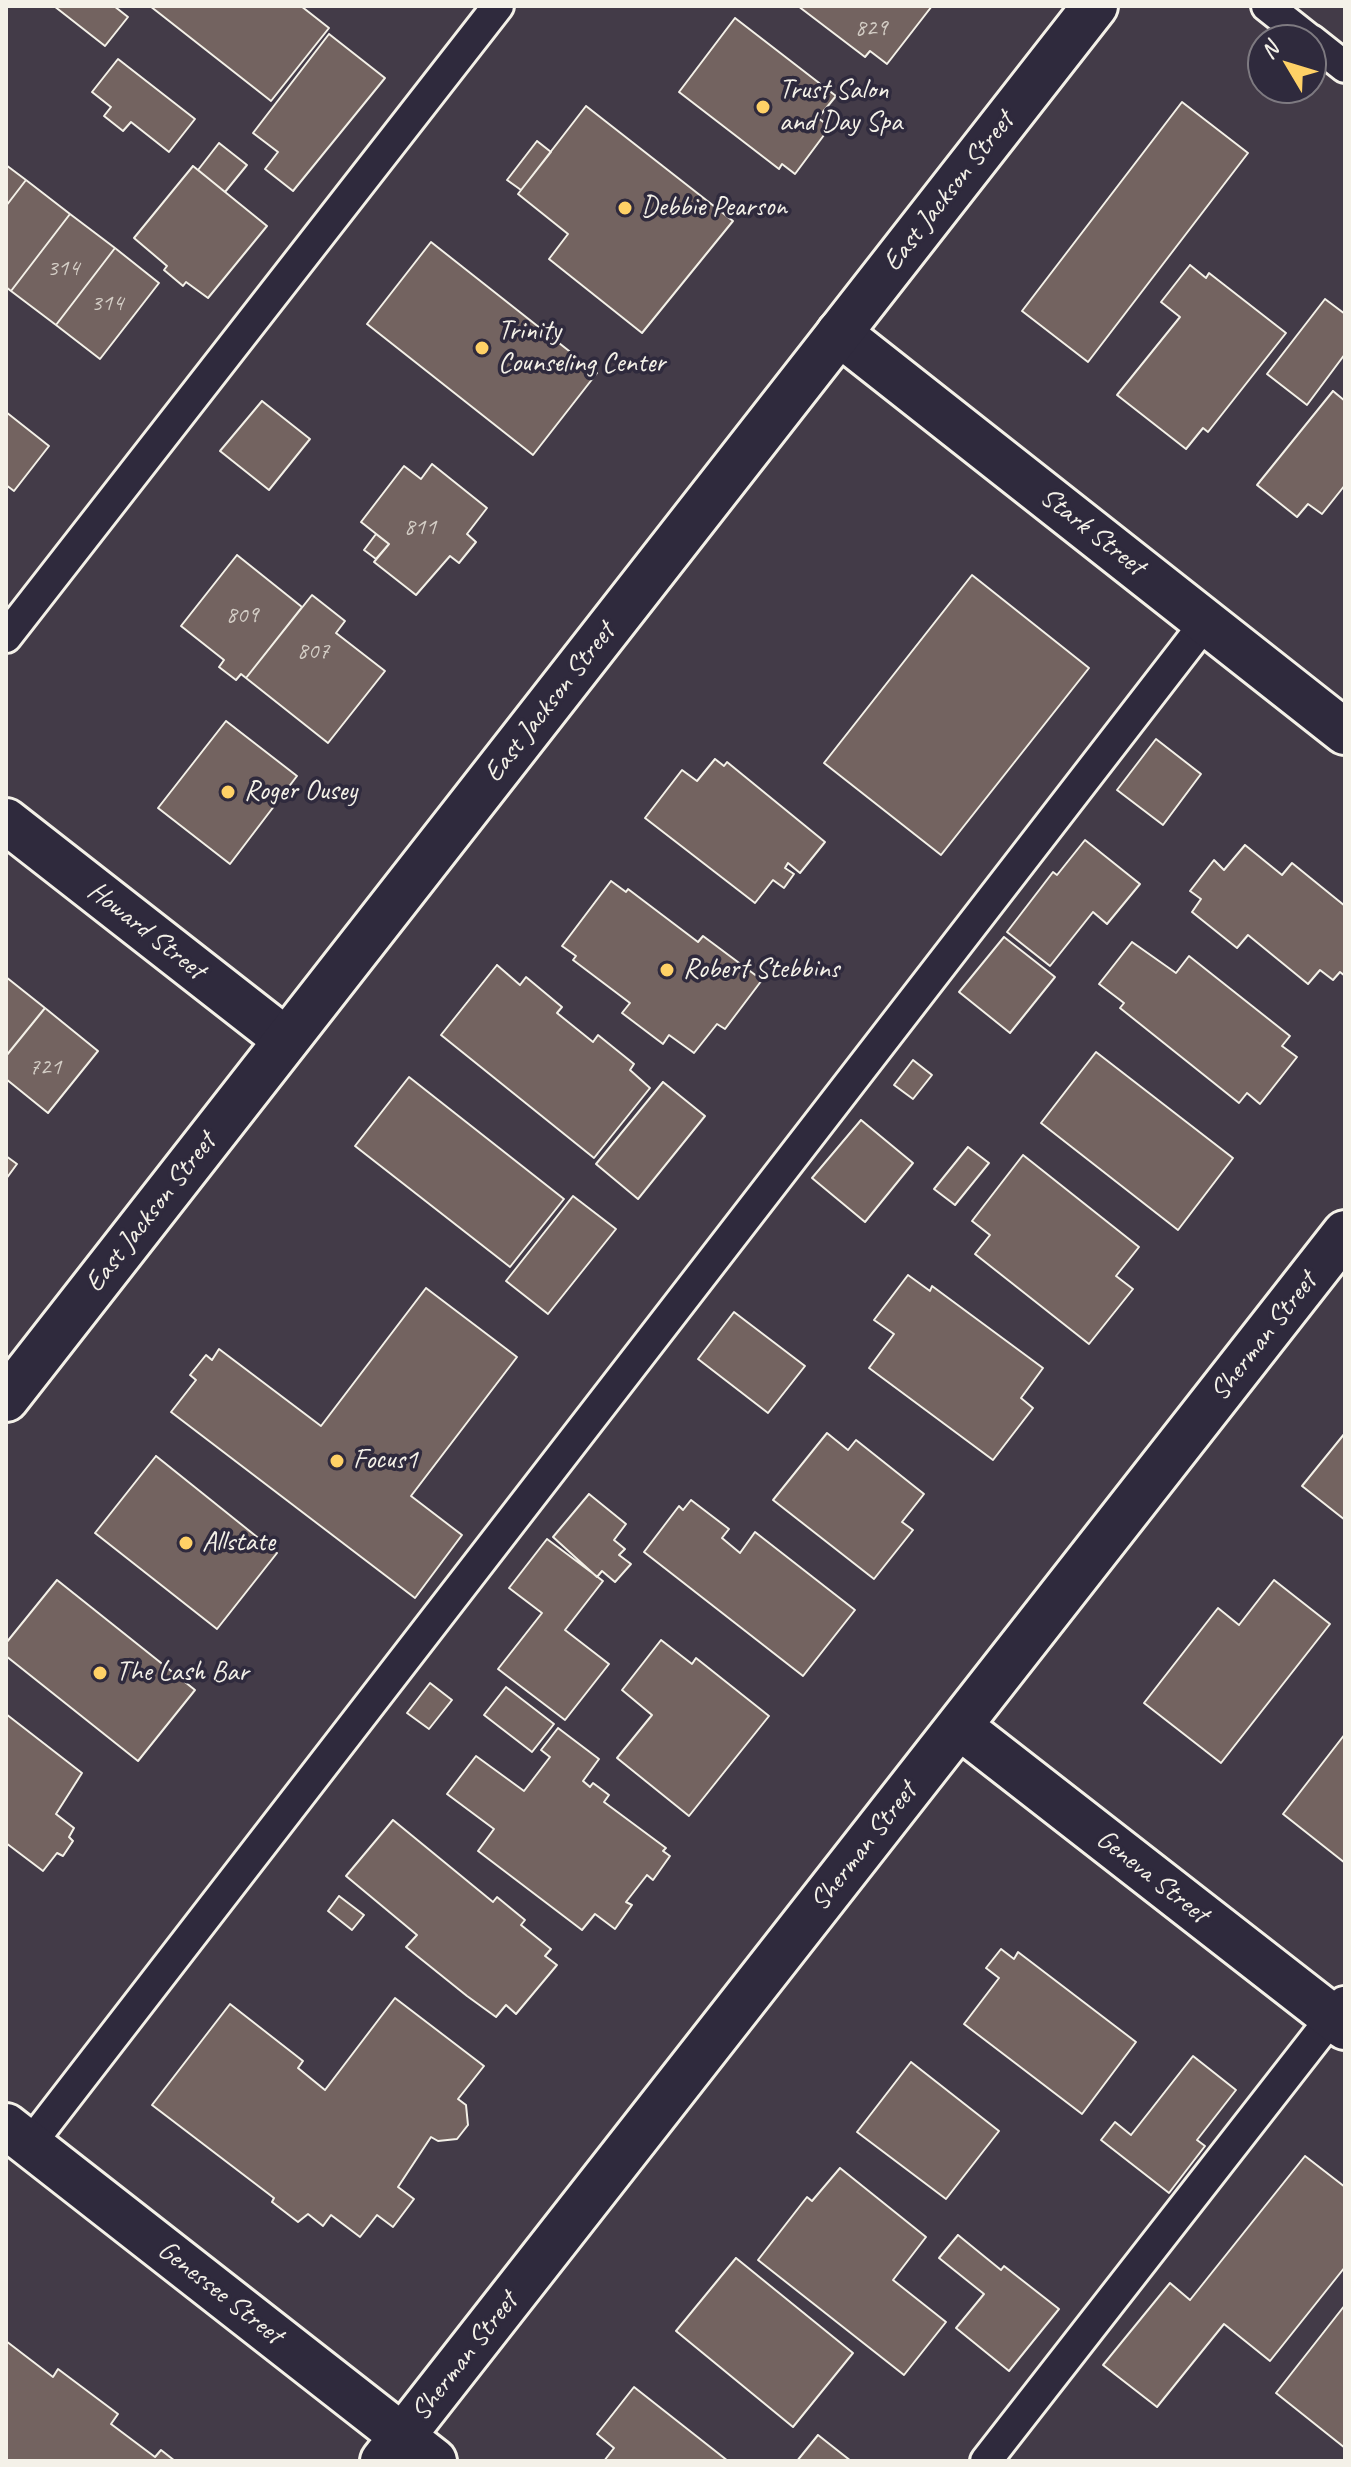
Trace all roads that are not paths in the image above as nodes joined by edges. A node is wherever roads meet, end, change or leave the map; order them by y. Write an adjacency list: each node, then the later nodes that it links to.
1 (498, 6): 9 (lane)
2 (1095, 6): 7 (street, East Jackson Street)
3 (1267, 6): 4 (lane)
4 (1290, 24)
5 (1327, 53): 6 (lane)
6 (1345, 67)
7 (839, 333): 8 (street, Stark Street); 12 (street, East Jackson Street)
8 (1206, 622): 10 (street, Stark Street); 17 (lane)
9 (6, 637)
10 (1345, 732)
11 (6, 821): 12 (street, Howard Street)
12 (286, 1040): 14 (street, East Jackson Street)
13 (1345, 1233): 15 (street, Sherman Street)
14 (6, 1399)
15 (959, 1726): 16 (street, Geneva Street); 18 (street, Sherman Street)
16 (1341, 2015): 19 (lane)
17 (18, 2135): 18 (street, Genessee Street)
18 (407, 2453)
19 (986, 2461)

